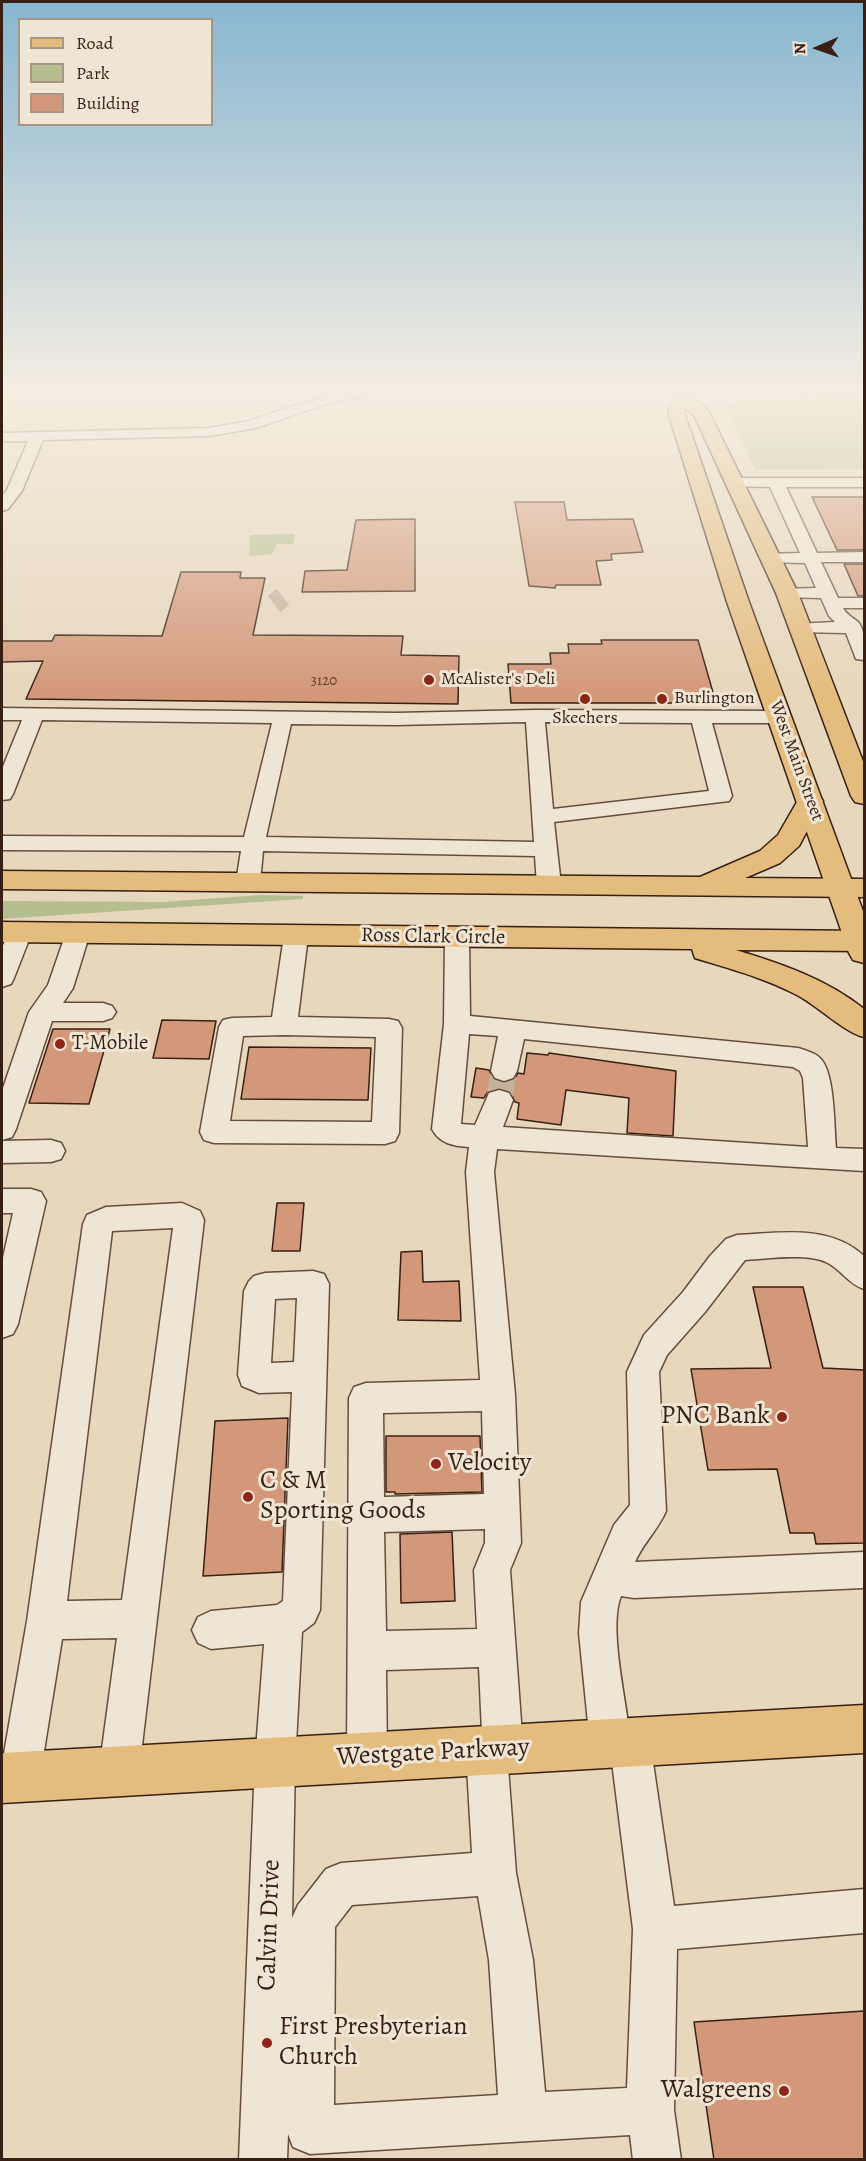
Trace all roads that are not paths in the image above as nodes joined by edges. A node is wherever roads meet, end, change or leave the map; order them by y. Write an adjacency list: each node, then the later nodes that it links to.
1 (12, 494): 5 (street)
2 (703, 494): 20 (main road, West Main Street)
3 (740, 494): 7 (main road, West Main Street)
4 (781, 494): 8 (street)
5 (2, 506)
6 (864, 557): 8 (street)
7 (770, 558): 8 (street); 9 (main road, West Main Street)
8 (811, 558): 10 (street)
9 (787, 593): 10 (street); 13 (main road, West Main Street)
10 (829, 598): 11 (street); 12 (street)
11 (864, 603)
12 (853, 627): 13 (street); 14 (street)
13 (801, 628): 22 (main road, West Main Street)
14 (863, 655)
15 (2, 714): 16 (street)
16 (34, 715): 19 (street); 21 (street)
17 (535, 716): 18 (street); 19 (street); 24 (street)
18 (700, 716): 20 (street); 24 (street)
19 (283, 717): 26 (street)
20 (780, 717): 23 (main road, West Main Street)
21 (2, 794)
22 (864, 796)
23 (810, 801): 31 (main road); 32 (main road, West Main Street)
24 (543, 818): 27 (street)
25 (2, 843): 26 (street)
26 (254, 844): 27 (street); 29 (street)
27 (545, 849): 30 (street)
28 (2, 880): 29 (main road)
29 (248, 882): 30 (main road)
30 (549, 885): 31 (main road)
31 (696, 887): 32 (main road)
32 (853, 888): 38 (main road, West Main Street)
33 (11, 932): 34 (main road, Ross Clark Circle); 39 (street)
34 (78, 933): 35 (main road, Ross Clark Circle); 40 (street)
35 (296, 936): 36 (main road, Ross Clark Circle); 43 (street)
36 (457, 938): 37 (main road, Ross Clark Circle); 42 (street)
37 (672, 940): 38 (main road, Ross Clark Circle); 44 (main road)
38 (863, 945)
39 (2, 978)
40 (42, 1012): 41 (street); 48 (street)
41 (103, 1012)
42 (457, 1024): 45 (street); 49 (street)
43 (284, 1026): 43 (street)
44 (864, 1026)
45 (513, 1028): 46 (street); 52 (street)
46 (504, 1071)
47 (499, 1100): 49 (street)
48 (2, 1129)
49 (485, 1137): 52 (street); 59 (street)
50 (51, 1151): 51 (street)
51 (2, 1152)
52 (823, 1159): 53 (street)
53 (864, 1160)
54 (2, 1201): 56 (street)
55 (864, 1276): 63 (street)
56 (7, 1278): 57 (street)
57 (2, 1324)
58 (309, 1377): 66 (street)
59 (498, 1395): 60 (street); 61 (street)
60 (502, 1511): 61 (street); 68 (street)
61 (366, 1515): 69 (street)
62 (864, 1570): 63 (street)
63 (611, 1576): 71 (street)
64 (139, 1618): 65 (street); 65 (street); 75 (street)
65 (45, 1621): 76 (street)
66 (284, 1623): 67 (street); 74 (street, Calvin Drive)
67 (211, 1630)
68 (497, 1647): 69 (street); 72 (street)
69 (367, 1652): 73 (street)
70 (864, 1729): 71 (main road, Westgate Parkway)
71 (620, 1742): 72 (main road, Westgate Parkway); 79 (street)
72 (494, 1750): 73 (main road, Westgate Parkway); 77 (street)
73 (367, 1757): 74 (main road, Westgate Parkway)
74 (275, 1763): 75 (main road, Westgate Parkway); 82 (street, Calvin Drive)
75 (119, 1771): 76 (main road, Westgate Parkway)
76 (11, 1777)
77 (495, 1873): 81 (street); 81 (street)
78 (864, 1911): 79 (street)
79 (655, 1929): 80 (street)
80 (650, 2110): 81 (street); 83 (street)
81 (523, 2116)
82 (263, 2160)
83 (657, 2160)

